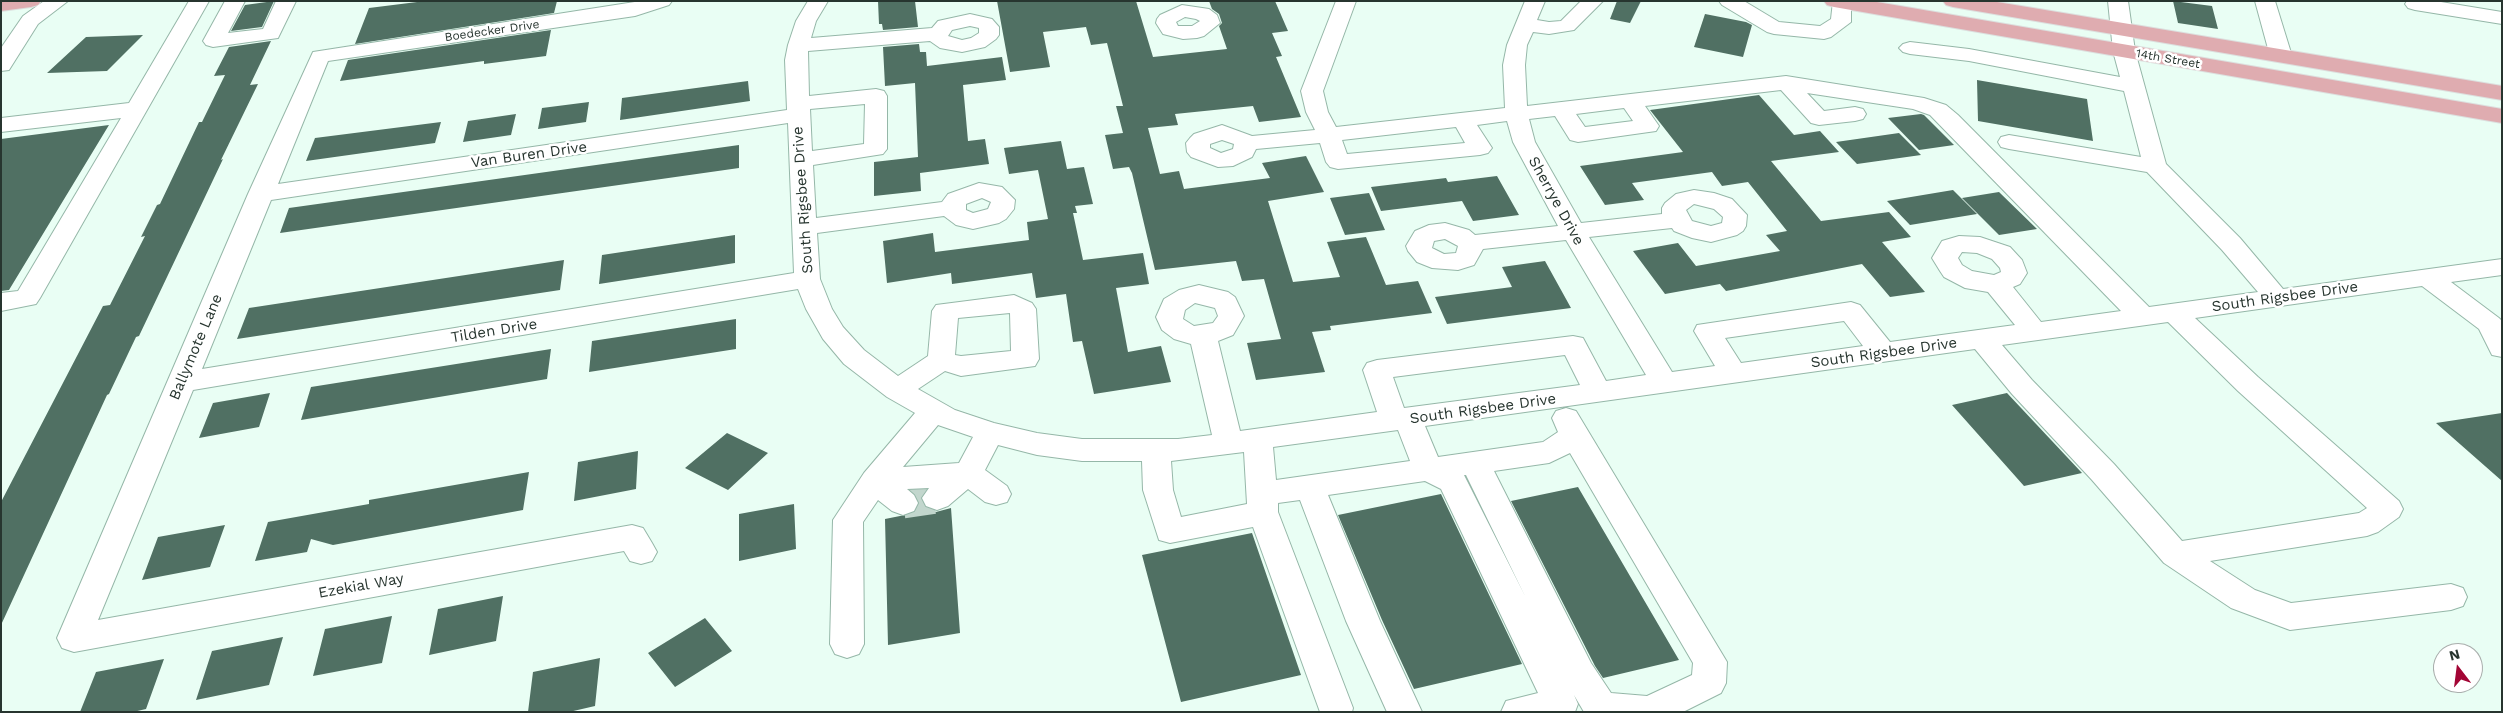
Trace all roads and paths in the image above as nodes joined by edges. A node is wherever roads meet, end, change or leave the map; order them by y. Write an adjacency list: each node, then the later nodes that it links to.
1 (32, 1): 16 (main road)
2 (58, 1): 27 (street)
3 (199, 1): 33 (street)
4 (235, 1): 5 (street)
5 (286, 1)
6 (662, 1): 25 (street, Boedecker Drive)
7 (818, 1): 22 (street, South Rigsbee Drive)
8 (1346, 1): 40 (street)
9 (1536, 1): 19 (street, Sherrye Drive)
10 (1593, 1): 19 (street)
11 (1729, 1): 14 (street)
12 (2118, 1): 21 (street)
13 (2265, 1): 26 (street)
14 (1838, 2): 17 (main road, 14th Street)
15 (2415, 4): 18 (street)
16 (1, 5)
17 (1967, 8): 21 (main road, 14th Street); 24 (street)
18 (2502, 18)
19 (1524, 25): 35 (street, Sherrye Drive)
20 (938, 34): 22 (street)
21 (2123, 40): 26 (main road, 14th Street); 29 (street); 37 (main road, 14th Street)
22 (798, 46): 34 (street, South Rigsbee Drive)
23 (1910, 48): 24 (street)
24 (1970, 55): 29 (street)
25 (320, 56): 45 (street, Ballymote Lane)
26 (2281, 56): 30 (main road, 14th Street)
27 (1, 65)
28 (1786, 83): 31 (street); 36 (street); 58 (street)
29 (2134, 86): 44 (street)
30 (2502, 93)
31 (1630, 100): 32 (street); 32 (street)
32 (1562, 108): 35 (street)
33 (137, 109): 39 (street); 56 (street)
34 (797, 110): 43 (street, South Rigsbee Drive); 43 (street, Van Buren Drive); 45 (street, Van Buren Drive)
35 (1516, 113): 38 (street); 49 (street, Sherrye Drive)
36 (1855, 114)
37 (2502, 116)
38 (1463, 120): 40 (street); 40 (street)
39 (1, 125)
40 (1329, 135): 42 (street)
41 (2009, 142): 44 (street)
42 (1246, 143)
43 (800, 160): 48 (street, South Rigsbee Drive)
44 (2155, 166): 55 (street)
45 (260, 194): 66 (street, Ballymote Lane)
46 (952, 208): 48 (street)
47 (1677, 220): 49 (street)
48 (804, 227): 53 (street, South Rigsbee Drive)
49 (1573, 231): 50 (street); 67 (street, Sherrye Drive)
50 (1470, 244)
51 (2502, 267): 52 (street, South Rigsbee Drive)
52 (2427, 277): 55 (street, South Rigsbee Drive); 62 (street)
53 (807, 279): 66 (street, Tilden Drive); 68 (street, South Rigsbee Drive)
54 (1996, 284): 59 (street)
55 (2277, 298): 57 (street, South Rigsbee Drive)
56 (1, 302)
57 (2174, 312): 58 (street, South Rigsbee Drive); 88 (street)
58 (2143, 317): 59 (street, South Rigsbee Drive)
59 (2035, 332): 61 (street, South Rigsbee Drive)
60 (1203, 336): 76 (street)
61 (1982, 339): 63 (street, South Rigsbee Drive); 88 (street)
62 (2502, 348)
63 (1884, 353): 65 (street, South Rigsbee Drive); 65 (street)
64 (941, 360): 68 (street)
65 (1734, 374): 67 (street, South Rigsbee Drive)
66 (181, 382): 90 (street, Ballymote Lane)
67 (1665, 384): 69 (street, South Rigsbee Drive)
68 (897, 390): 71 (street, South Rigsbee Drive)
69 (1598, 393): 70 (street, South Rigsbee Drive); 72 (street)
70 (1557, 399): 72 (street, South Rigsbee Drive); 74 (street)
71 (934, 410): 73 (street, South Rigsbee Drive); 81 (street)
72 (1401, 420): 75 (street, South Rigsbee Drive); 79 (street)
73 (990, 432): 77 (street, South Rigsbee Drive); 80 (street)
74 (1573, 433): 78 (street); 78 (street)
75 (1258, 440): 76 (street, South Rigsbee Drive); 86 (street)
76 (1229, 444): 77 (street, South Rigsbee Drive)
77 (1156, 451): 86 (street)
78 (1475, 463): 79 (street)
79 (1428, 469): 82 (street); 94 (street)
80 (968, 473): 81 (street); 83 (street); 84 (street)
81 (875, 481): 85 (street); 91 (street)
82 (1310, 487): 86 (street); 93 (street)
83 (996, 494)
84 (937, 498)
85 (903, 503)
86 (1262, 504): 92 (street)
87 (641, 552): 90 (street, Ezekial Way)
88 (2175, 554): 89 (street)
89 (2451, 597)
90 (74, 638)
91 (847, 644)
92 (1336, 708)
93 (1405, 712)
94 (1518, 712)

